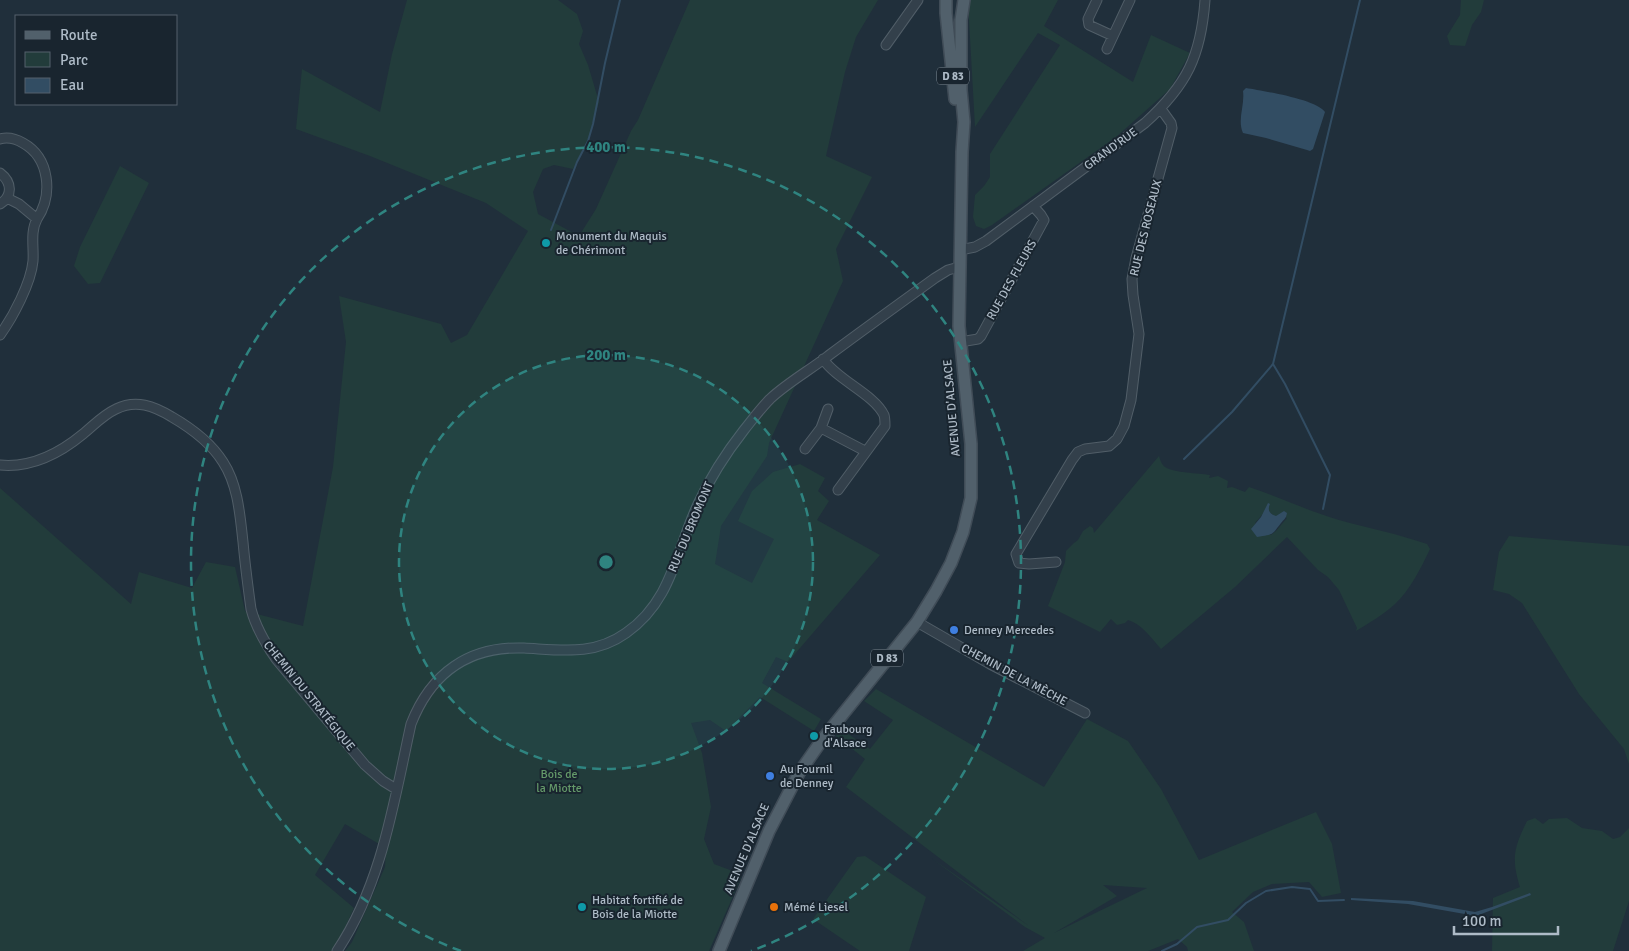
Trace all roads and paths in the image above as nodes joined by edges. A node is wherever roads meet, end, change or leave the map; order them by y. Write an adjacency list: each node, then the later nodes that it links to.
1 (918, 0): 8 (street)
2 (946, 0): 12 (main road, AVENUE D'ALSACE / D 83)
3 (964, 0): 12 (main road, AVENUE D'ALSACE / D 83)
4 (1097, 0): 7 (street)
5 (1130, 0): 7 (street)
6 (1204, 0): 10 (street, GRAND'RUE)
7 (1113, 36): 9 (street)
8 (886, 45)
9 (1107, 49)
10 (1161, 109): 15 (street, GRAND'RUE); 28 (street, RUE DES ROSEAUX)
11 (0, 139): 16 (street)
12 (962, 152): 17 (main road, AVENUE D'ALSACE / D 83)
13 (0, 173): 14 (street)
14 (4, 201): 16 (street)
15 (1033, 206): 17 (street, GRAND'RUE); 20 (street, RUE DES FLEURS)
16 (37, 219): 19 (street)
17 (960, 250): 18 (main road, AVENUE D'ALSACE / D 83)
18 (959, 267): 20 (main road, AVENUE D'ALSACE / D 83); 21 (street, RUE DU BROMONT)
19 (0, 334)
20 (960, 342): 29 (main road, AVENUE D'ALSACE / D 83)
21 (823, 360): 25 (street); 31 (street, RUE DU BROMONT)
22 (828, 409): 23 (street)
23 (821, 428): 24 (street); 25 (street)
24 (806, 449)
25 (865, 451): 27 (street)
26 (0, 465): 31 (street, CHEMIN DU STRATÉGIQUE)
27 (838, 490)
28 (1056, 562)
29 (916, 622): 30 (street, CHEMIN DE LA MÈCHE); 33 (main road, AVENUE D'ALSACE / D 83)
30 (1086, 713)
31 (396, 789): 32 (street, RUE DU BROMONT)
32 (337, 951)
33 (719, 951)

